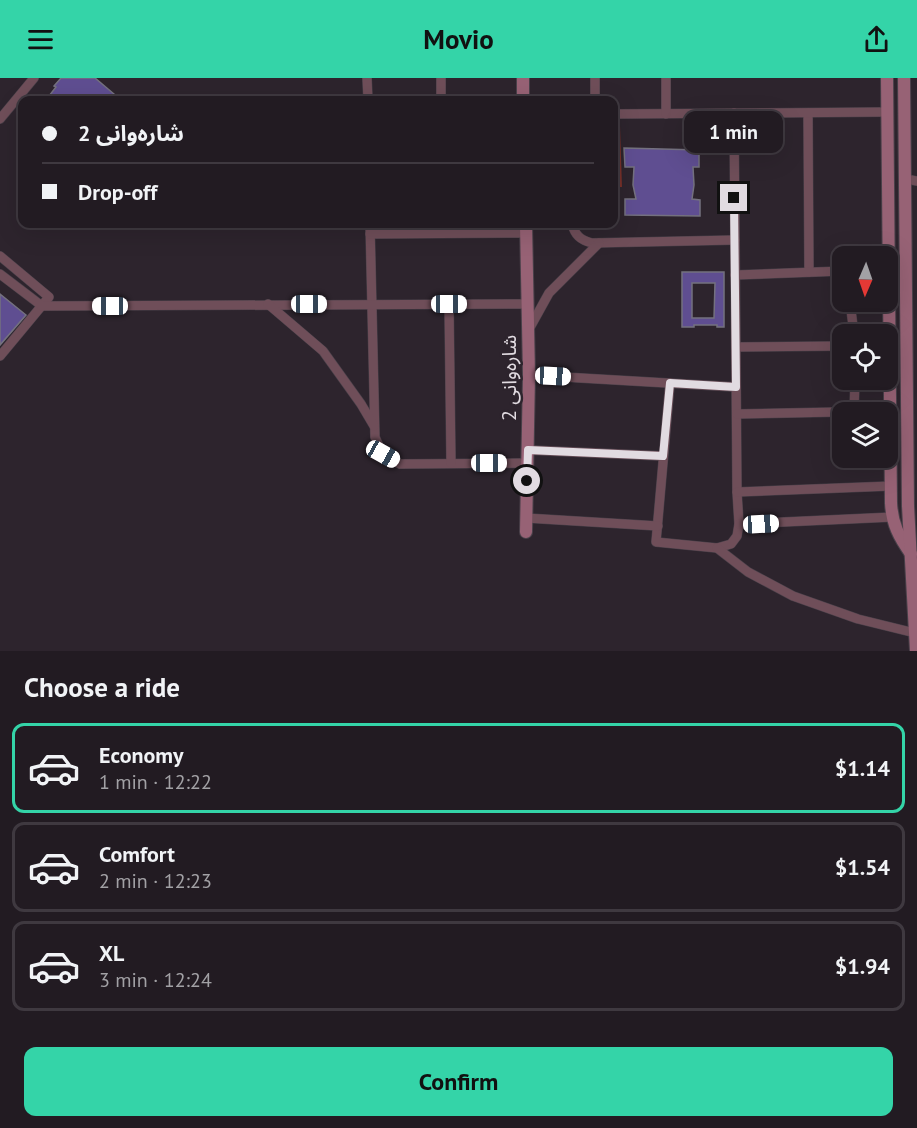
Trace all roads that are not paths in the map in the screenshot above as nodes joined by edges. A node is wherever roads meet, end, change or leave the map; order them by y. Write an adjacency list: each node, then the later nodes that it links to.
1 (19, 78): 9 (street)
2 (367, 78): 11 (street)
3 (441, 78): 12 (street)
4 (523, 78): 13 (main road)
5 (595, 78): 14 (street)
6 (666, 78): 20 (street)
7 (886, 78): 16 (main road)
8 (904, 78): 22 (main road)
9 (31, 81): 10 (street)
10 (19, 96)
11 (368, 96)
12 (441, 96)
13 (523, 96)
14 (595, 96)
15 (18, 97): 21 (street)
16 (887, 112): 18 (street); 29 (main road)
17 (734, 113): 18 (street); 20 (street); 27 (street)
18 (808, 113): 32 (street)
19 (618, 114): 20 (street)
20 (666, 114)
21 (0, 119)
22 (911, 180): 45 (main road)
23 (370, 228): 26 (street)
24 (526, 228): 26 (street); 38 (main road, شارەوانی 2)
25 (573, 228): 28 (street)
26 (370, 234): 36 (street)
27 (735, 240): 28 (street); 34 (street)
28 (599, 243): 40 (street)
29 (888, 246)
30 (0, 256): 39 (street)
31 (832, 271): 32 (street)
32 (809, 272): 34 (street)
33 (0, 274): 39 (street)
34 (735, 275): 41 (street)
35 (268, 304): 36 (street); 39 (street); 50 (street)
36 (371, 304): 37 (street); 50 (street)
37 (449, 304): 38 (street); 53 (street)
38 (528, 304): 40 (main road, شارەوانی 2)
39 (42, 306): 43 (street)
40 (528, 331): 44 (main road, شارەوانی 2)
41 (736, 346): 42 (street); 47 (street)
42 (832, 346)
43 (0, 356)
44 (529, 375): 46 (street); 51 (main road, شارەوانی 2)
45 (912, 375): 64 (main road)
46 (670, 383): 47 (street); 52 (street)
47 (736, 387): 49 (street)
48 (832, 412): 49 (street)
49 (736, 414): 57 (street)
50 (374, 426): 53 (street)
51 (528, 450): 52 (street); 54 (main road, شارەوانی 2)
52 (663, 456): 61 (street)
53 (451, 463): 54 (street)
54 (527, 463): 58 (main road, شارەوانی 2)
55 (891, 468): 56 (main road)
56 (891, 486): 57 (street); 59 (main road)
57 (737, 492): 60 (street)
58 (526, 518): 61 (street); 62 (main road, شارەوانی 2)
59 (893, 518): 60 (street); 64 (main road)
60 (739, 524): 63 (street)
61 (658, 526): 63 (street)
62 (526, 532)
63 (717, 548): 65 (street)
64 (914, 555): 65 (main road)
65 (915, 633): 66 (main road)
66 (916, 651)

